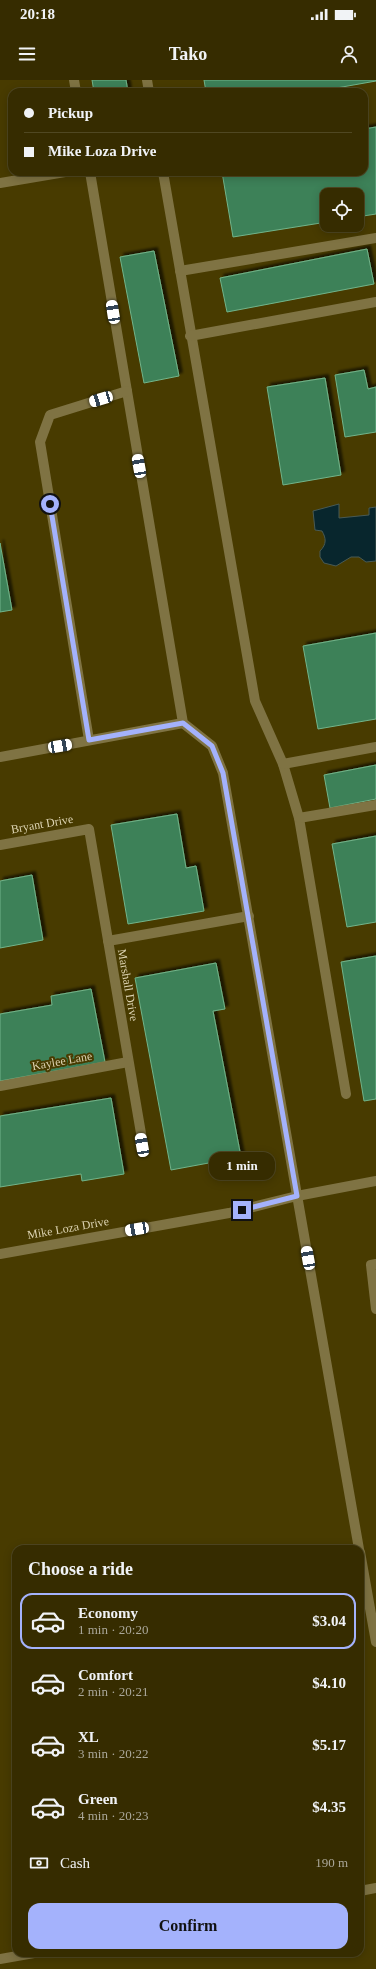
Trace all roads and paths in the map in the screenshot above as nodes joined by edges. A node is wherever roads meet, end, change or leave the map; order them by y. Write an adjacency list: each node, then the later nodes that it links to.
1 (41, 176): 4 (street)
2 (91, 176): 9 (street)
3 (164, 176): 6 (street)
4 (0, 183)
5 (376, 238): 6 (street)
6 (180, 271): 8 (street)
7 (376, 302): 8 (street)
8 (190, 336): 14 (street)
9 (127, 391): 10 (street); 11 (street)
10 (183, 723): 11 (street); 19 (street)
11 (89, 740): 13 (street)
12 (376, 747): 14 (street)
13 (0, 757)
14 (283, 764): 16 (street)
15 (376, 805): 16 (street)
16 (299, 818): 23 (street)
17 (89, 829): 18 (street, Bryant Drive); 20 (street, Marshall Drive)
18 (0, 845)
19 (248, 916): 20 (street); 26 (street)
20 (108, 941): 21 (street, Marshall Drive)
21 (128, 1062): 22 (street, Kaylee Lane); 24 (street, Marshall Drive)
22 (0, 1086)
23 (346, 1094)
24 (142, 1145)
25 (376, 1181): 26 (street, Mike Loza Drive)
26 (297, 1196): 27 (street, Mike Loza Drive); 30 (street)
27 (0, 1254)
28 (376, 1264): 29 (street)
29 (376, 1309)
30 (359, 1545)
31 (364, 1574): 32 (street)
32 (376, 1642)
33 (376, 1888): 34 (street)
34 (364, 1890)
35 (15, 1957): 36 (street)
36 (0, 1960)

